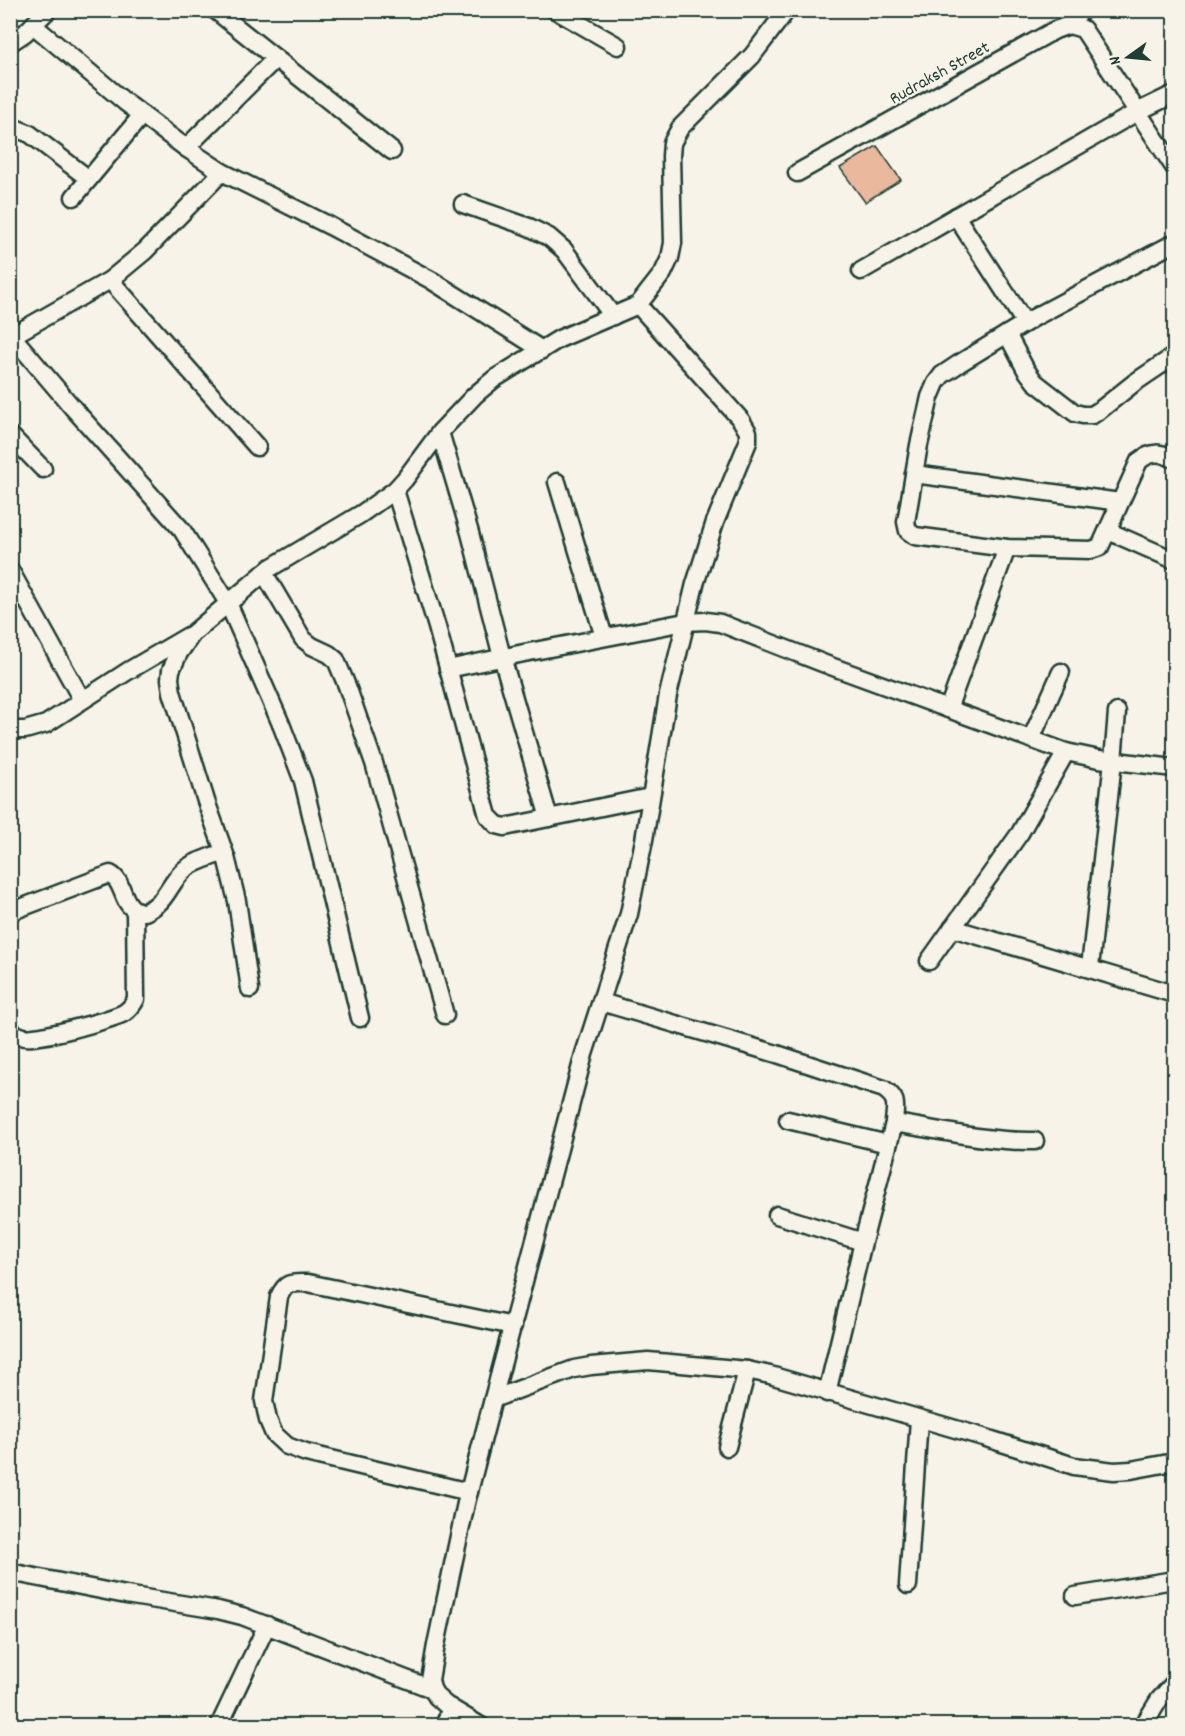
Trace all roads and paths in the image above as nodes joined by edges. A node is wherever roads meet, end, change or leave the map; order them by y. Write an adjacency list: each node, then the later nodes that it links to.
1 (48, 10): 6 (street)
2 (214, 10): 10 (street)
3 (555, 10): 9 (street)
4 (787, 10): 27 (street)
5 (1082, 10): 7 (street)
6 (33, 25): 8 (street); 13 (street)
7 (1069, 25): 12 (street); 19 (street, Rudraksh Street)
8 (10, 43)
9 (618, 46)
10 (275, 58): 15 (street); 16 (street)
11 (1174, 94): 12 (street)
12 (1137, 112): 17 (street); 23 (street)
13 (142, 115): 15 (street); 20 (street)
14 (10, 126): 20 (street)
15 (186, 148): 18 (street)
16 (392, 151)
17 (1174, 166)
18 (222, 172): 26 (street); 32 (street)
19 (797, 173)
20 (89, 179): 21 (street)
21 (74, 197)
22 (463, 204): 28 (street)
23 (956, 216): 25 (street); 29 (street)
24 (1174, 243): 29 (street)
25 (861, 271)
26 (110, 280): 31 (street); 36 (street)
27 (639, 305): 28 (street); 49 (street)
28 (613, 316): 32 (street)
29 (1025, 323): 30 (street)
30 (1007, 334): 33 (street); 39 (street)
31 (11, 337): 48 (street)
32 (542, 350): 34 (street)
33 (1174, 356)
34 (440, 432): 41 (street); 52 (street)
35 (10, 435): 38 (street)
36 (257, 447)
37 (1174, 459): 42 (street)
38 (43, 469)
39 (914, 474): 42 (street); 44 (street)
40 (557, 482): 51 (street)
41 (395, 490): 47 (street); 53 (street)
42 (1120, 502): 43 (street)
43 (1108, 531): 44 (street); 45 (street)
44 (1007, 548): 56 (street)
45 (1174, 560)
46 (10, 570): 55 (street)
47 (264, 573): 48 (street); 74 (street)
48 (228, 603): 50 (street); 75 (street)
49 (685, 622): 51 (street); 56 (street); 63 (street)
50 (192, 634): 55 (street); 65 (street)
51 (604, 637): 52 (street)
52 (502, 657): 53 (street); 64 (street)
53 (448, 669): 64 (street)
54 (1061, 672): 59 (street)
55 (82, 700): 58 (street)
56 (948, 709): 59 (street)
57 (1117, 712): 61 (street)
58 (10, 730)
59 (1031, 739): 60 (street)
60 (1066, 752): 61 (street); 68 (street)
61 (1113, 761): 62 (street); 70 (street)
62 (1174, 768)
63 (650, 797): 64 (street); 73 (street)
64 (549, 818)
65 (224, 852): 66 (street); 71 (street)
66 (135, 910): 67 (street); 76 (street)
67 (10, 912)
68 (952, 928): 69 (street); 70 (street)
69 (928, 961)
70 (1090, 967): 72 (street)
71 (250, 989)
72 (1174, 994)
73 (601, 1002): 78 (street); 83 (street)
74 (445, 1016)
75 (360, 1018)
76 (10, 1032)
77 (788, 1120): 80 (street)
78 (894, 1123): 79 (street); 80 (street)
79 (1035, 1140)
80 (888, 1144): 82 (street)
81 (777, 1215): 82 (street)
82 (863, 1242): 85 (street)
83 (513, 1326): 86 (street); 90 (street)
84 (747, 1370): 85 (street); 86 (street); 88 (street)
85 (827, 1393): 87 (street)
86 (493, 1399): 90 (street)
87 (919, 1419): 89 (street); 93 (street)
88 (727, 1447)
89 (1174, 1462)
90 (469, 1492): 97 (street)
91 (10, 1572): 95 (street)
92 (1174, 1580): 94 (street)
93 (908, 1585)
94 (1075, 1596)
95 (267, 1625): 97 (street); 99 (street)
96 (1174, 1683): 102 (street)
97 (432, 1689): 98 (street)
98 (451, 1708): 100 (street); 101 (street)
99 (219, 1725)
100 (444, 1725)
101 (481, 1725)
102 (1143, 1725)

